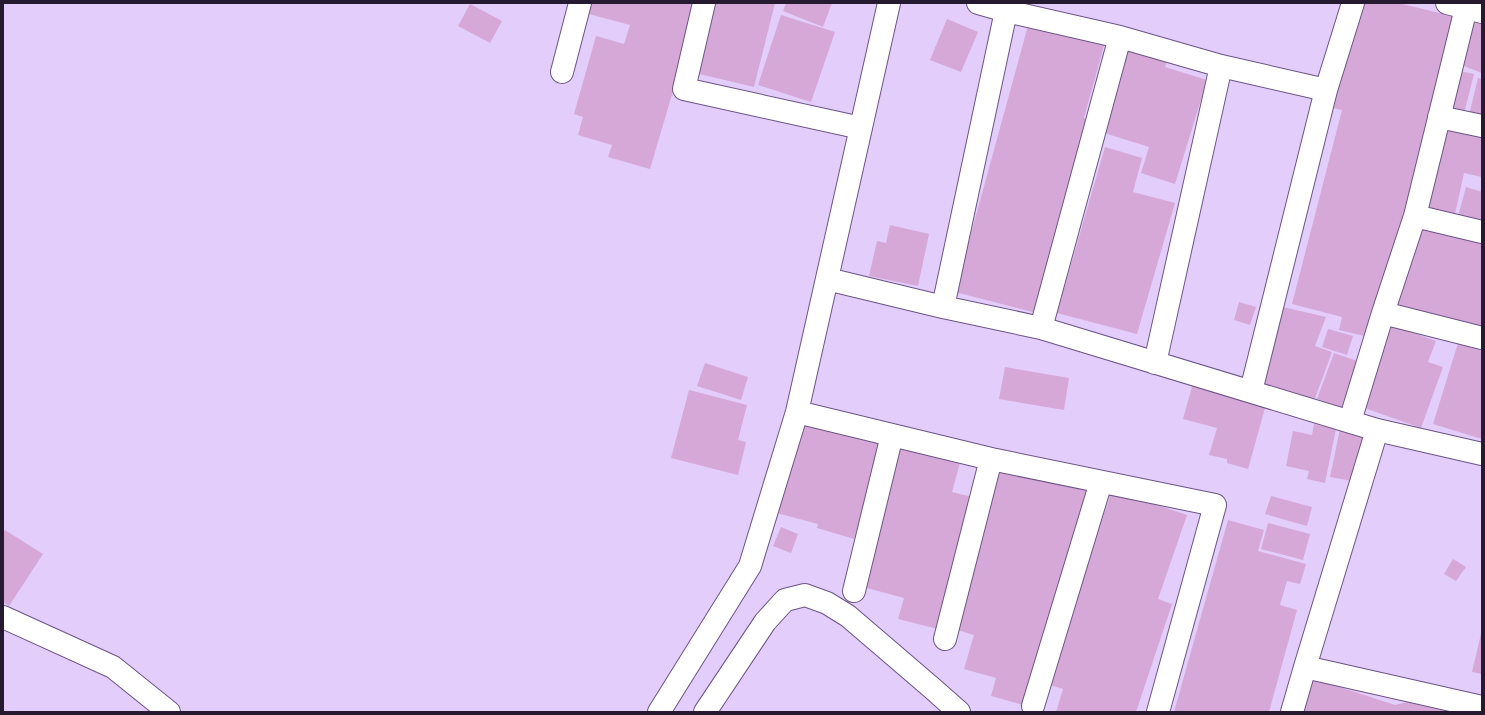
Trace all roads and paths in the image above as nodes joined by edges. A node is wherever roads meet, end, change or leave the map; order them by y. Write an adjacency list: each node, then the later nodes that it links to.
1 (580, 3): 10 (street)
2 (704, 3): 14 (street)
3 (889, 3): 14 (street)
4 (978, 3): 7 (street)
5 (1353, 3): 11 (street)
6 (1465, 8): 12 (street)
7 (1006, 11): 8 (street); 18 (street)
8 (1120, 37): 9 (street); 20 (street)
9 (1221, 66): 11 (street); 22 (street)
10 (562, 72)
11 (1326, 90): 23 (street)
12 (1440, 117): 13 (street); 15 (street)
13 (1482, 126)
14 (861, 128): 17 (street)
15 (1415, 216): 16 (street); 19 (street)
16 (1482, 232)
17 (827, 279): 18 (street); 24 (street)
18 (943, 307): 20 (street)
19 (1383, 313): 21 (street); 25 (street)
20 (1041, 328): 22 (street)
21 (1482, 338)
22 (1155, 363): 23 (street)
23 (1251, 391): 25 (street)
24 (797, 412): 27 (street); 38 (street)
25 (1350, 421): 26 (street)
26 (1377, 430): 28 (street); 34 (street)
27 (892, 435): 29 (street); 31 (street)
28 (1482, 454)
29 (991, 459): 30 (street); 33 (street)
30 (1101, 482): 35 (street); 41 (street)
31 (854, 591)
32 (3, 617): 37 (street)
33 (945, 639)
34 (1305, 667): 36 (street); 42 (street)
35 (1033, 706)
36 (1482, 707)
37 (169, 712)
38 (659, 712)
39 (705, 712): 40 (street)
40 (959, 712)
41 (1158, 712)
42 (1292, 712)

